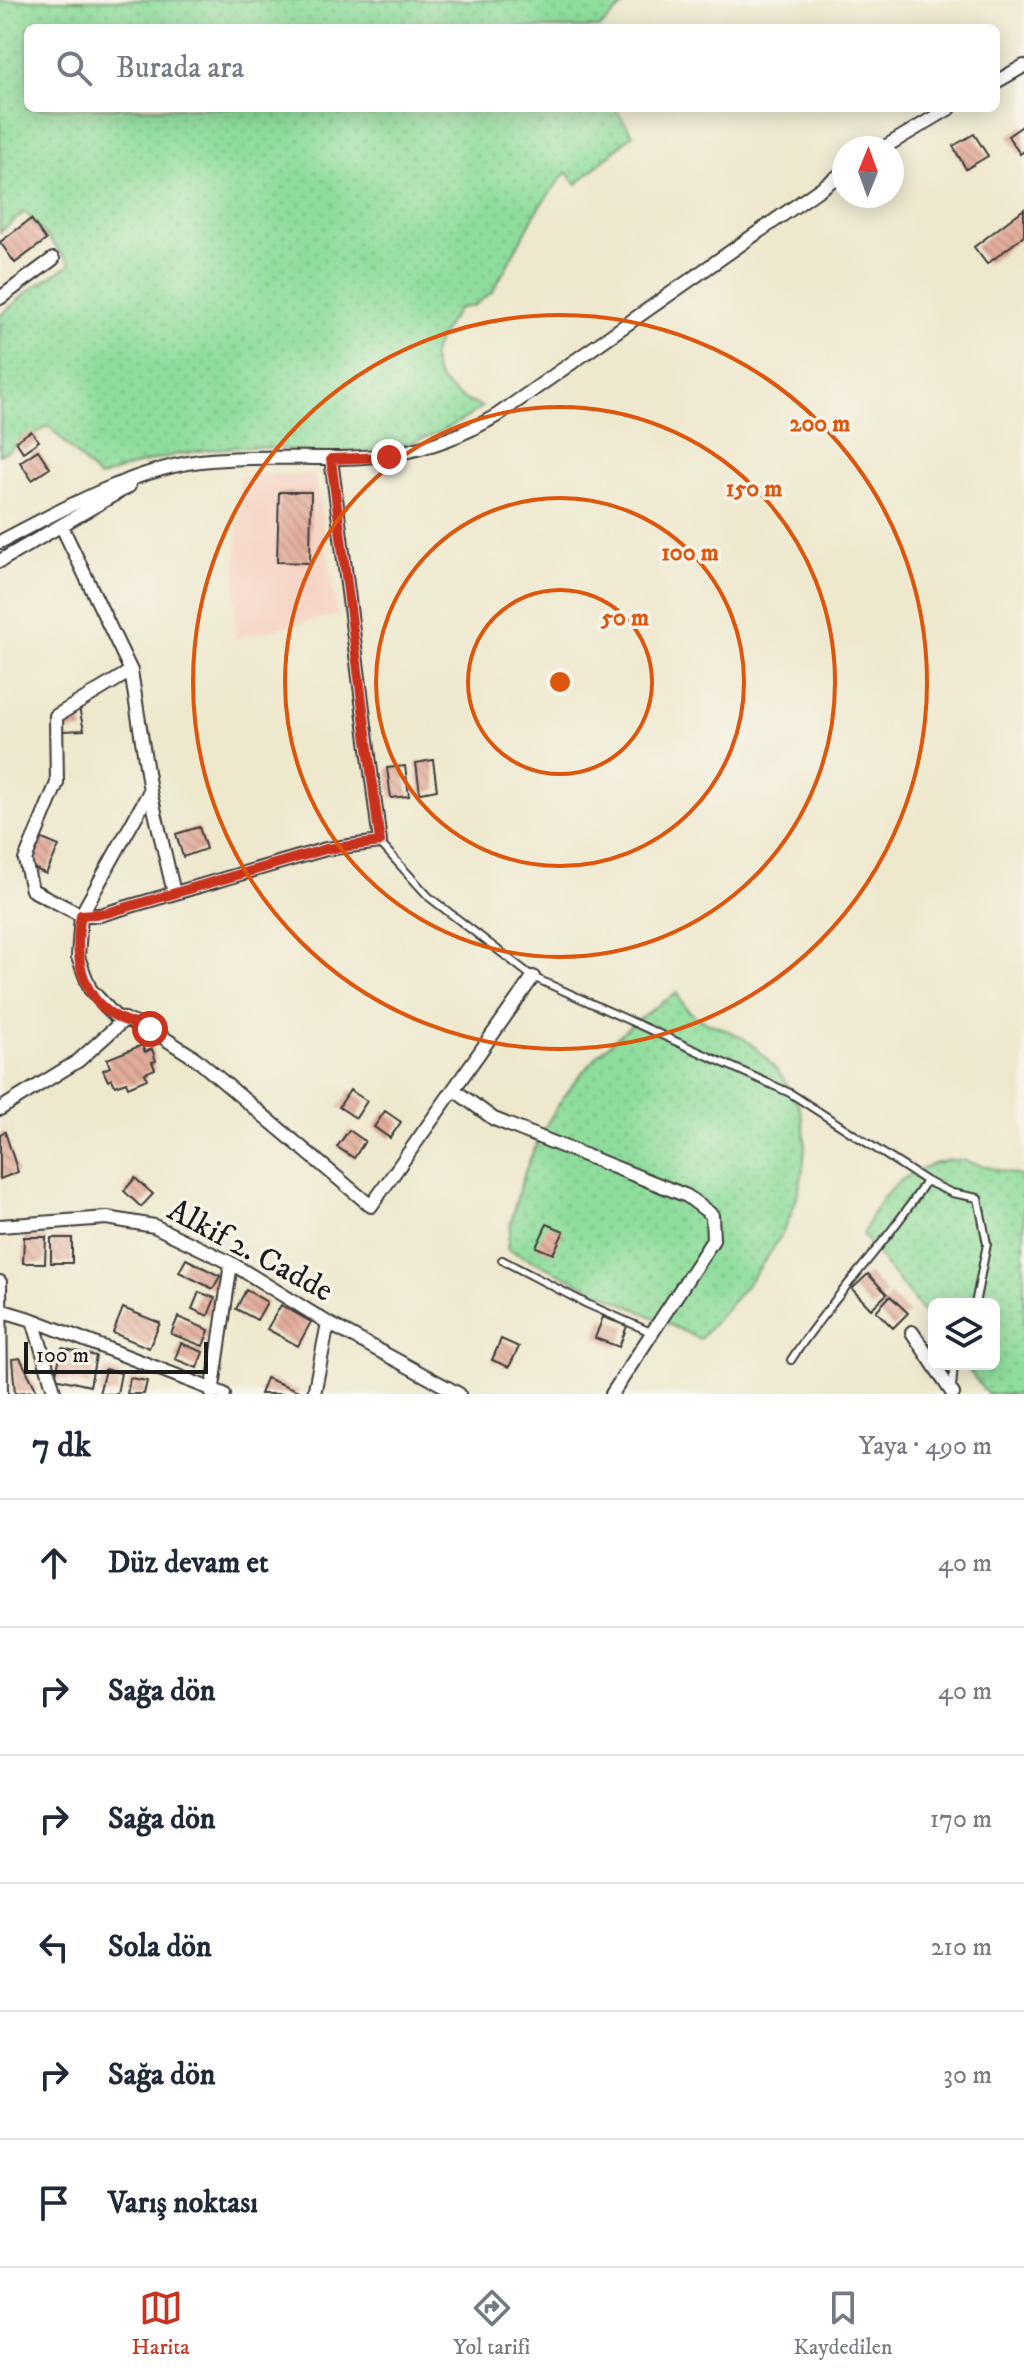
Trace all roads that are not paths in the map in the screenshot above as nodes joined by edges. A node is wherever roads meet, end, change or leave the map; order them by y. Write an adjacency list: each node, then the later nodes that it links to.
1 (1024, 66): 2 (street)
2 (1000, 80)
3 (943, 112): 4 (street)
4 (903, 136)
5 (832, 180): 8 (street)
6 (53, 259): 7 (street)
7 (0, 298)
8 (331, 459): 9 (street); 15 (street)
9 (138, 480): 10 (street); 11 (street)
10 (62, 527): 12 (street); 13 (street)
11 (0, 542)
12 (0, 561)
13 (131, 671): 14 (street); 17 (street)
14 (150, 791): 16 (street); 17 (street)
15 (380, 842): 16 (street); 18 (lane)
16 (174, 893): 17 (street)
17 (81, 915): 19 (street)
18 (533, 977): 20 (street); 22 (lane)
19 (125, 1019): 20 (street); 21 (street)
20 (454, 1090): 32 (street)
21 (0, 1109)
22 (926, 1181): 27 (lane); 33 (lane)
23 (0, 1226): 25 (street, Alkif 2. Cadde)
24 (502, 1260): 32 (lane)
25 (231, 1263): 30 (street, Alkif 2. Cadde); 35 (street)
26 (0, 1282): 28 (street)
27 (976, 1298)
28 (3, 1311): 29 (street); 38 (street)
29 (33, 1320): 35 (street); 39 (street)
30 (328, 1323): 36 (street, Alkif 2. Cadde); 40 (street)
31 (912, 1332): 37 (street)
32 (653, 1333): 41 (street)
33 (791, 1360)
34 (954, 1370): 37 (lane)
35 (216, 1392)
36 (456, 1393)
37 (952, 1393)
38 (1, 1394)
39 (55, 1394)
40 (314, 1394)
41 (612, 1394)

